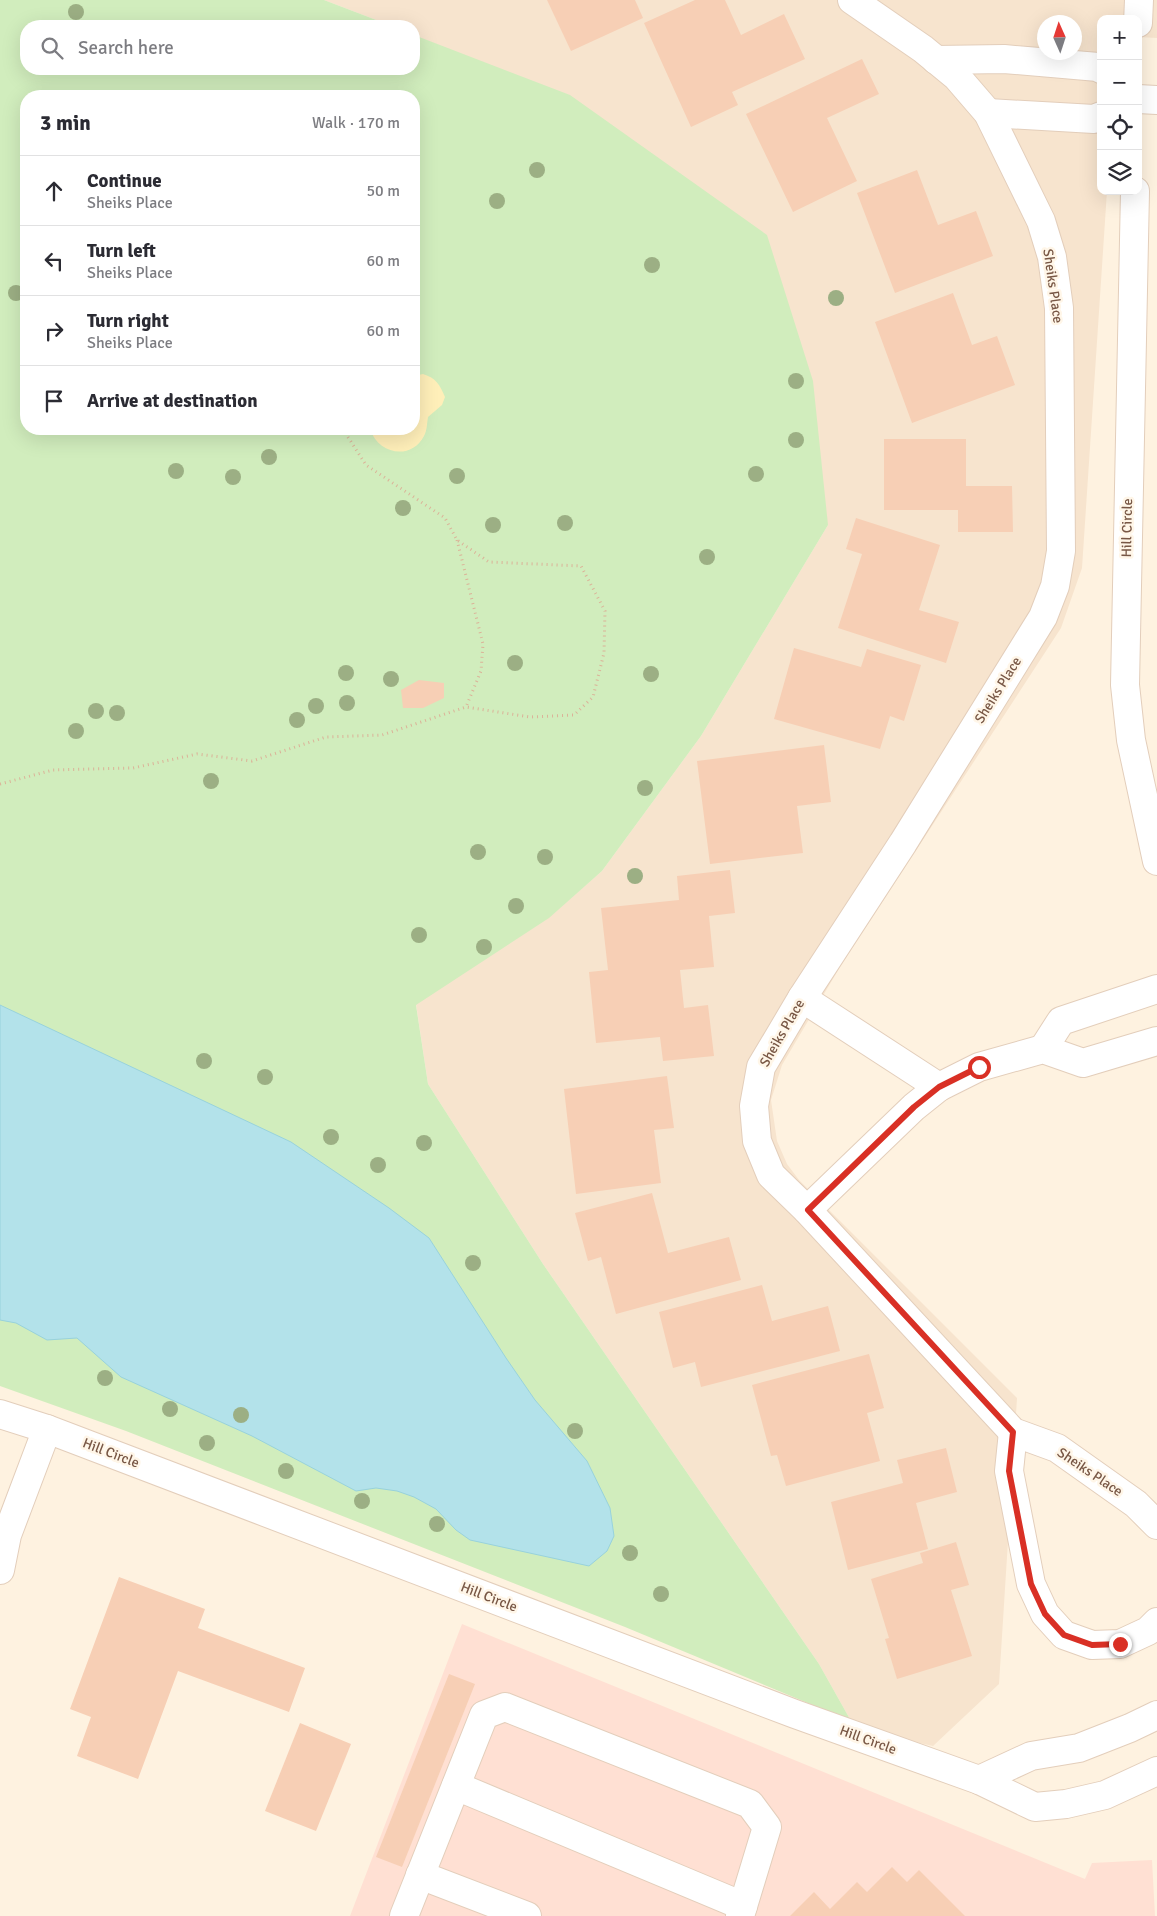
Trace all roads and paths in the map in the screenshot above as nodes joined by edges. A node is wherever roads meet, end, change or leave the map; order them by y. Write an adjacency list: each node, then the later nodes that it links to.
1 (852, 0): 4 (street, Sheiks Place)
2 (1139, 0): 3 (street)
3 (1138, 15)
4 (936, 60): 5 (street); 8 (street, Sheiks Place)
5 (1097, 67)
6 (1142, 99): 7 (street)
7 (1157, 100)
8 (988, 113): 9 (street); 17 (street, Sheiks Place)
9 (1097, 118)
10 (1135, 195): 15 (street, Hill Circle)
11 (347, 435): 12 (path)
12 (457, 540): 13 (path); 13 (path)
13 (466, 707): 14 (path)
14 (0, 784)
15 (1157, 861)
16 (1157, 989): 19 (street)
17 (802, 998): 20 (street); 21 (street, Sheiks Place)
18 (1157, 1041): 19 (street)
19 (1043, 1049): 20 (street)
20 (939, 1087): 21 (street)
21 (808, 1210): 24 (street, Sheiks Place)
22 (0, 1414): 23 (street, Hill Circle)
23 (47, 1429): 26 (street); 30 (street, Hill Circle)
24 (1013, 1432): 25 (street, Sheiks Place); 27 (street)
25 (1157, 1525)
26 (0, 1570)
27 (1157, 1622)
28 (1157, 1715): 30 (street)
29 (1157, 1771): 30 (street, Hill Circle)
30 (979, 1780)
31 (456, 1786): 32 (street); 33 (street); 33 (street)
32 (420, 1876): 34 (street); 35 (street)
33 (742, 1911)
34 (404, 1916)
35 (527, 1916)

